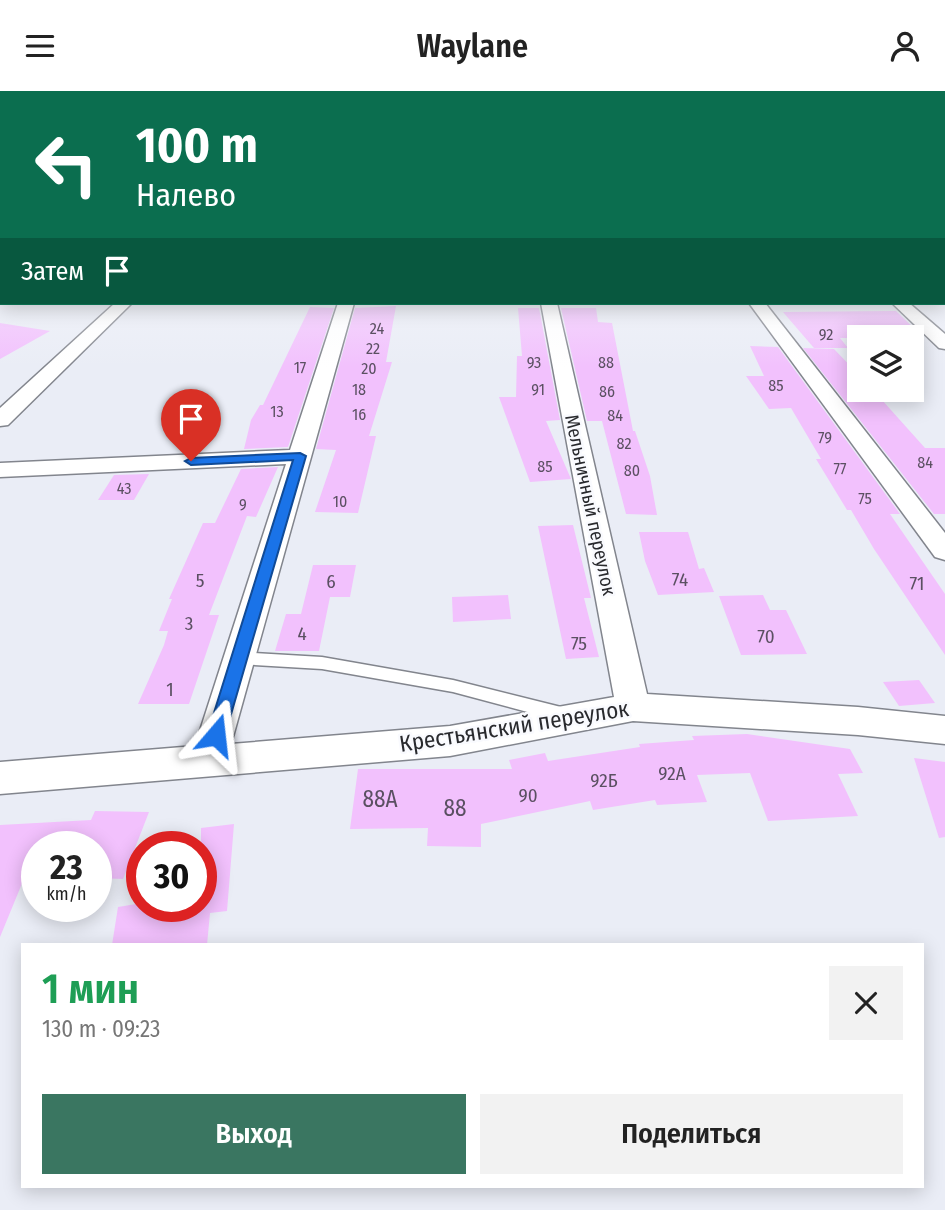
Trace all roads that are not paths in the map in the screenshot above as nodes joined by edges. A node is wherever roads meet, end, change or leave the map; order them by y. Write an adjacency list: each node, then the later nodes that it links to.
1 (122, 305): 7 (street)
2 (345, 305): 8 (street)
3 (549, 305): 12 (street, Мельничный переулок)
4 (759, 305): 10 (street)
5 (902, 305): 6 (street)
6 (945, 344)
7 (0, 420)
8 (300, 456): 9 (street); 11 (street)
9 (0, 470)
10 (945, 551)
11 (239, 658): 13 (lane); 15 (street)
12 (634, 707): 13 (street, Крестьянский переулок); 14 (street, Крестьянский переулок)
13 (573, 718): 15 (street, Крестьянский переулок)
14 (945, 730)
15 (208, 761): 16 (street, Крестьянский переулок)
16 (0, 778)

